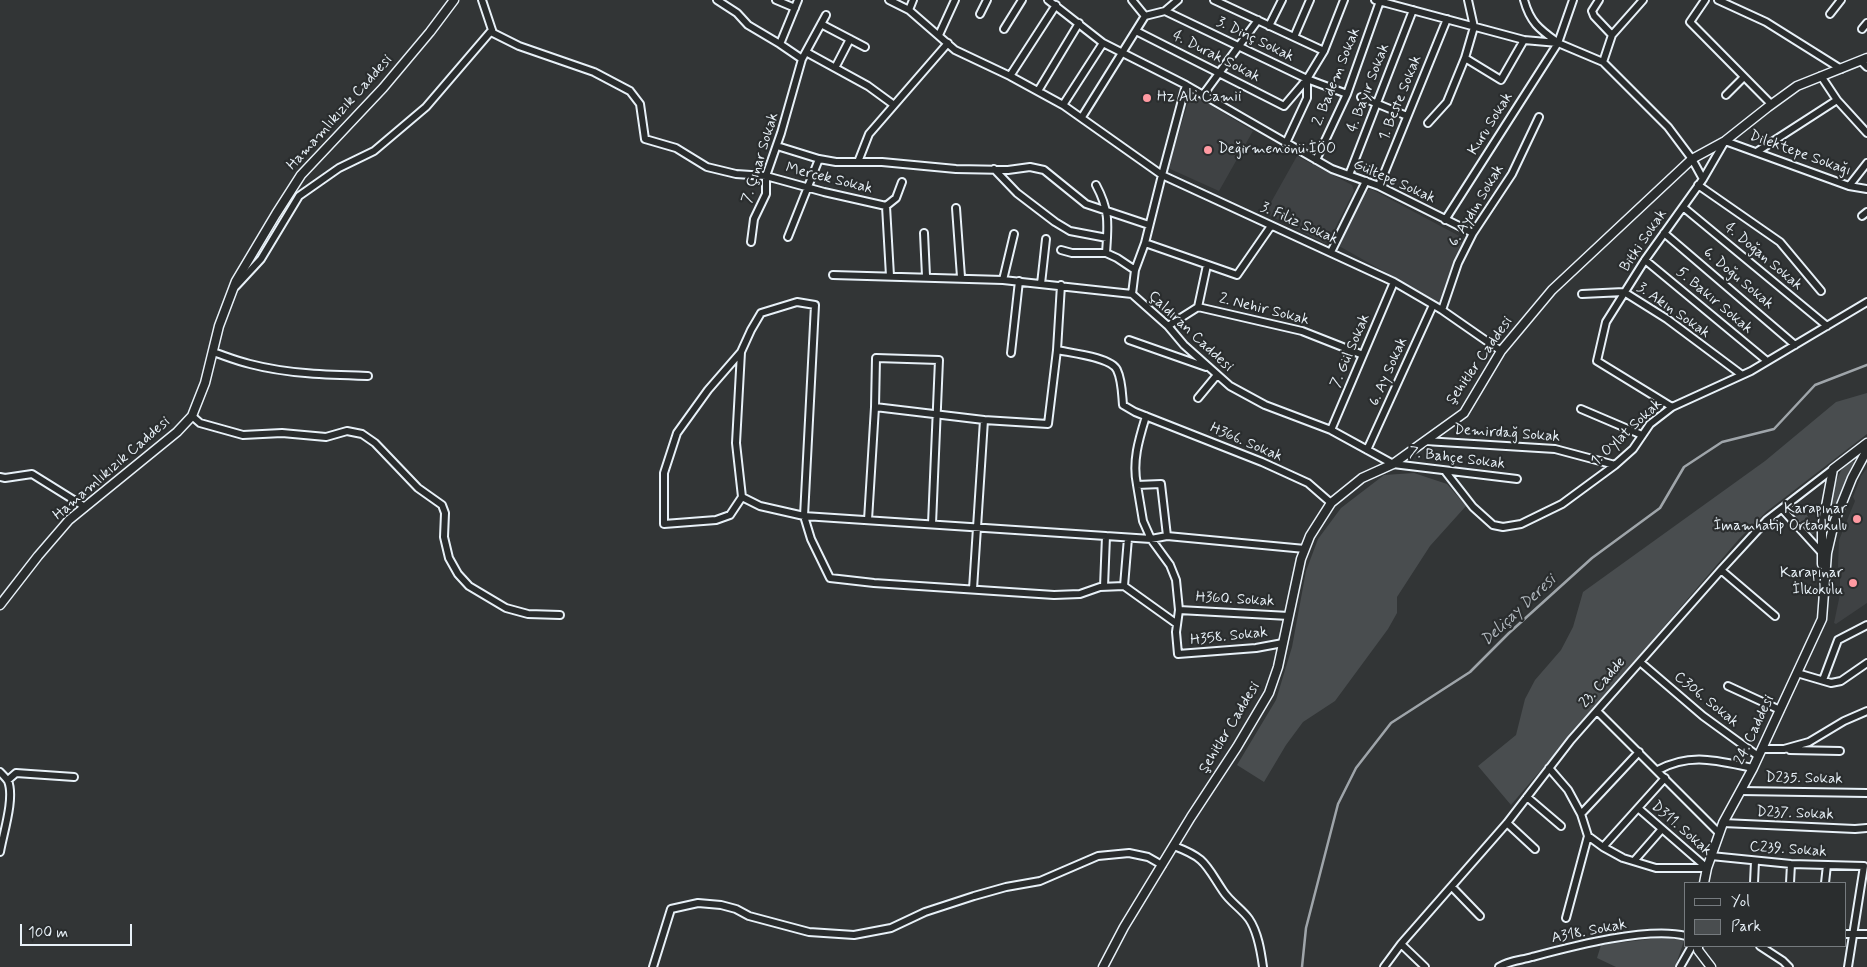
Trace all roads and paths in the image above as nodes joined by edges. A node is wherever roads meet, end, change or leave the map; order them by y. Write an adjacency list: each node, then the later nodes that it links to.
1 (454, 0): 141 (street, Hamamlıkızık Caddesi)
2 (482, 0): 45 (street)
3 (717, 0): 55 (street)
4 (776, 0): 28 (street)
5 (798, 0): 28 (street)
6 (889, 0): 29 (street, 3. Filiz Sokak)
7 (913, 0): 29 (street)
8 (955, 0): 47 (street)
9 (986, 0): 32 (street)
10 (1022, 0): 43 (street)
11 (1048, 0): 27 (street, Gültepe Sokak)
12 (1132, 0): 35 (street)
13 (1178, 0): 31 (street)
14 (1214, 0): 37 (street)
15 (1282, 0): 41 (street)
16 (1310, 0): 49 (street)
17 (1344, 0): 58 (street)
18 (1468, 0): 42 (street)
19 (1524, 0): 54 (street)
20 (1573, 0): 54 (street, Kuru Sokak)
21 (1599, 0): 48 (street)
22 (1643, 0): 48 (street)
23 (1705, 0): 70 (street)
24 (1718, 0): 66 (street)
25 (1841, 0): 33 (street)
26 (1377, 1): 30 (street); 75 (street, 2. Badem Sokak)
27 (1056, 5): 38 (street, Gültepe Sokak); 68 (street)
28 (795, 8): 55 (street)
29 (909, 10): 47 (street, 3. Filiz Sokak)
30 (1414, 10): 36 (street); 79 (street, 4. Bayır Sokak)
31 (1165, 11): 35 (street); 56 (street, 3. Dinç Sokak)
32 (980, 14)
33 (1830, 14)
34 (826, 15): 40 (street, 7. Çınar Sokak)
35 (1145, 16): 46 (street)
36 (1447, 19): 42 (street); 83 (street, 1. Beste Sokak)
37 (1258, 20): 41 (street); 56 (street)
38 (1079, 23): 52 (street, Gültepe Sokak); 73 (street)
39 (1867, 23): 44 (street)
40 (821, 24): 50 (street); 59 (street, 7. Çınar Sokak)
41 (1270, 26): 49 (street)
42 (1474, 27): 51 (street); 61 (street)
43 (1004, 29)
44 (1862, 29)
45 (492, 30): 100 (street, Mercek Sokak); 141 (street)
46 (1136, 31): 60 (street); 67 (street, 4. Durak Sokak)
47 (939, 35): 53 (street, 3. Filiz Sokak)
48 (1612, 35): 63 (street)
49 (1294, 37): 58 (street)
50 (850, 39): 57 (street); 65 (street)
51 (1524, 40): 54 (street); 61 (street)
52 (1103, 42): 60 (street, Gültepe Sokak); 82 (street)
53 (948, 43): 68 (street, 3. Filiz Sokak); 80 (street)
54 (1558, 43): 63 (street); 114 (street, Kuru Sokak)
55 (780, 44): 62 (street)
56 (1238, 45): 67 (street); 71 (street, 3. Dinç Sokak)
57 (865, 48)
58 (1324, 50): 71 (street)
59 (806, 52): 62 (street, 7. Çınar Sokak); 65 (street)
60 (1122, 52): 72 (street, Gültepe Sokak); 84 (street)
61 (1465, 58): 86 (street)
62 (802, 60): 90 (street, 7. Çınar Sokak)
63 (1603, 62): 93 (street)
64 (1865, 62): 66 (street, Şehitler Caddesi)
65 (835, 68): 80 (street)
66 (1841, 69): 69 (street, Şehitler Caddesi)
67 (1219, 72): 71 (street, 4. Durak Sokak); 74 (street)
68 (1010, 76): 73 (street, 3. Filiz Sokak)
69 (1821, 76): 78 (street); 81 (street, Şehitler Caddesi)
70 (1744, 77): 76 (street); 81 (street)
71 (1307, 79): 75 (street, 3. Dinç Sokak); 89 (street)
72 (1186, 85): 74 (street, Gültepe Sokak); 98 (street)
73 (1038, 91): 82 (street, 3. Filiz Sokak)
74 (1202, 94): 89 (street, Gültepe Sokak)
75 (1346, 94): 94 (street, 2. Badem Sokak)
76 (1726, 95)
77 (1361, 97): 79 (street)
78 (1837, 100): 87 (street); 91 (street)
79 (1377, 103): 83 (street); 99 (street, 4. Bayır Sokak)
80 (894, 104): 95 (street)
81 (1771, 104): 88 (street, Şehitler Caddesi)
82 (1063, 105): 84 (street, 3. Filiz Sokak)
83 (1408, 116): 106 (street, 1. Beste Sokak)
84 (1082, 117): 98 (street, 3. Filiz Sokak)
85 (1539, 117): 118 (street, 6. Aydın Sokak)
86 (1428, 124)
87 (1867, 133)
88 (1725, 141): 91 (street, Dilektepe Sokağı); 93 (street, Şehitler Caddesi); 101 (street, Bitki Sokak)
89 (1286, 143): 94 (street, Gültepe Sokak)
90 (777, 146): 92 (street); 100 (street, 7. Çınar Sokak)
91 (1758, 151): 107 (street, Dilektepe Sokağı)
92 (819, 159): 95 (street); 108 (street)
93 (1692, 159): 101 (street); 155 (street, Şehitler Caddesi)
94 (1316, 160): 99 (street, Gültepe Sokak)
95 (858, 162): 97 (street)
96 (1867, 163): 107 (street)
97 (994, 169): 113 (street); 122 (street)
98 (1162, 175): 115 (street); 116 (street, 3. Filiz Sokak)
99 (1349, 175): 102 (street, Gültepe Sokak)
100 (766, 176): 108 (street, Mercek Sokak); 124 (street, 7. Çınar Sokak)
101 (1703, 179): 105 (street, Bitki Sokak)
102 (1366, 181): 106 (street, Gültepe Sokak); 127 (street)
103 (902, 182): 110 (street)
104 (1096, 185): 113 (street)
105 (1698, 185): 111 (street, Bitki Sokak); 142 (street)
106 (1379, 186): 114 (street, Gültepe Sokak)
107 (1849, 186): 109 (street, Dilektepe Sokağı)
108 (808, 187): 110 (street, Mercek Sokak); 121 (street)
109 (1867, 189)
110 (886, 206): 133 (street)
111 (1683, 207): 119 (street, Bitki Sokak); 151 (street, 4. Doğan Sokak)
112 (956, 208): 135 (street)
113 (1106, 212): 115 (street); 122 (street)
114 (1445, 220): 118 (street, Gültepe Sokak)
115 (1149, 225): 125 (street)
116 (1271, 226): 127 (street, 3. Filiz Sokak); 130 (street)
117 (924, 233): 134 (street)
118 (1473, 233): 149 (street, 6. Aydın Sokak)
119 (1664, 233): 129 (street, Bitki Sokak); 153 (street, 6. Doğu Sokak)
120 (1014, 234): 136 (street)
121 (788, 237)
122 (1107, 238): 128 (street)
123 (1046, 240): 139 (street)
124 (751, 242)
125 (1145, 242): 130 (street); 131 (street)
126 (1061, 250): 128 (street)
127 (1331, 252): 138 (street, 3. Filiz Sokak)
128 (1106, 253): 131 (street)
129 (1645, 260): 143 (street, Bitki Sokak); 160 (street, 5. Bakır Sokak)
130 (1207, 265): 148 (street, 2. Nehir Sokak)
131 (1135, 270): 144 (street)
132 (833, 275): 133 (street, Çaldıran Caddesi)
133 (890, 276): 134 (street, Çaldıran Caddesi)
134 (926, 276): 135 (street, Çaldıran Caddesi)
135 (961, 277): 136 (street, Çaldıran Caddesi)
136 (1003, 280): 137 (street, Çaldıran Caddesi)
137 (1018, 281): 139 (street, Çaldıran Caddesi); 158 (street)
138 (1394, 282): 147 (street, 3. Filiz Sokak); 159 (street, 7. Gül Sokak)
139 (1041, 284): 140 (street, Çaldıran Caddesi)
140 (1061, 285): 144 (street, Çaldıran Caddesi); 154 (street)
141 (233, 288): 156 (street, Hamamlıkızık Caddesi)
142 (1822, 291)
143 (1624, 292): 145 (street, 3. Akın Sokak); 164 (street, 3. Akın Sokak); 167 (street, Bitki Sokak)
144 (1132, 294): 150 (street, Çaldıran Caddesi)
145 (1582, 294)
146 (1867, 302): 151 (street, 1. Oylat Sokak)
147 (1433, 305): 149 (street, 3. Filiz Sokak); 177 (street, 6. Ay Sokak)
148 (1198, 307): 150 (street); 159 (street, 2. Nehir Sokak)
149 (1442, 310): 155 (street, 3. Filiz Sokak)
150 (1168, 326): 161 (street, Çaldıran Caddesi)
151 (1827, 326): 153 (street, 1. Oylat Sokak)
152 (1129, 340): 161 (street)
153 (1796, 345): 160 (street, 1. Oylat Sokak)
154 (1057, 350): 171 (street, H366. Sokak); 172 (street)
155 (1501, 351): 175 (street, Şehitler Caddesi)
156 (213, 352): 163 (street); 170 (street, Hamamlıkızık Caddesi)
157 (741, 352): 186 (street); 186 (street); 190 (street)
158 (1011, 353)
159 (1363, 355): 173 (street, 7. Gül Sokak)
160 (1767, 361): 164 (street, 1. Oylat Sokak)
161 (1209, 369): 162 (street, Çaldıran Caddesi)
162 (1217, 375): 165 (street); 173 (street, Çaldıran Caddesi)
163 (368, 376)
164 (1742, 376): 167 (street, 1. Oylat Sokak)
165 (1198, 398)
166 (875, 407): 169 (street); 169 (street); 191 (street)
167 (1672, 407): 174 (street, 1. Oylat Sokak)
168 (1581, 409): 174 (street)
169 (938, 415): 172 (street); 192 (street)
170 (192, 416): 188 (street, Hamamlıkızık Caddesi); 206 (street)
171 (1146, 416): 185 (street); 187 (street, H366. Sokak)
172 (984, 420): 193 (street)
173 (1331, 430): 177 (street, Çaldıran Caddesi)
174 (1642, 435): 180 (street, 1. Oylat Sokak)
175 (1425, 441): 179 (street, Şehitler Caddesi); 180 (street, Demirdağ Sokak)
176 (1867, 443): 181 (street, 23. Cadde)
177 (1367, 450): 179 (street, Çaldıran Caddesi)
178 (1867, 450): 199 (street)
179 (1394, 464): 182 (street, 7. Bahçe Sokak); 187 (street, Şehitler Caddesi)
180 (1615, 465): 182 (street, 1. Oylat Sokak)
181 (1833, 469): 189 (street, 23. Cadde); 199 (street)
182 (1445, 471): 184 (street, 7. Bahçe Sokak)
183 (0, 477): 188 (street)
184 (1517, 479)
185 (1137, 485): 195 (street); 197 (street)
186 (742, 496): 190 (street)
187 (1331, 503): 198 (street, Şehitler Caddesi)
188 (85, 506): 204 (street, Hamamlıkızık Caddesi)
189 (1782, 509): 199 (street); 200 (street, 23. Cadde)
190 (804, 516): 191 (street); 203 (street)
191 (868, 520): 192 (street)
192 (932, 524): 193 (street)
193 (976, 527): 194 (street); 203 (street)
194 (1106, 536): 196 (street); 202 (street)
195 (1167, 536): 197 (street); 198 (street)
196 (1128, 538): 197 (street); 201 (street)
197 (1151, 540): 205 (street)
198 (1305, 549): 207 (street, Şehitler Caddesi)
199 (1824, 552): 214 (street, 24. Caddesi)
200 (1721, 570): 208 (street); 212 (street, 23. Cadde)
201 (1124, 586): 202 (street); 209 (street)
202 (1104, 587): 203 (street)
203 (973, 589)
204 (0, 605)
205 (1179, 610): 207 (street, H360. Sokak); 209 (street)
206 (560, 615)
207 (1289, 616): 211 (street, Şehitler Caddesi)
208 (1775, 616)
209 (1177, 624): 211 (street, H358. Sokak)
210 (1867, 625): 215 (street)
211 (1282, 643): 244 (street, Şehitler Caddesi)
212 (1640, 662): 218 (street, 23. Cadde); 223 (street, C306. Sokak)
213 (1867, 663): 215 (street)
214 (1797, 673): 215 (street); 217 (street, 24. Caddesi)
215 (1823, 680)
216 (1728, 686): 217 (street)
217 (1780, 710): 223 (street, 24. Caddesi)
218 (1597, 711): 222 (street); 224 (street, 23. Cadde)
219 (1867, 711): 220 (street)
220 (1784, 749): 221 (street); 223 (street)
221 (1840, 751)
222 (1639, 752): 226 (street); 235 (street)
223 (1760, 753): 225 (street, 24. Caddesi)
224 (1549, 768): 233 (street, 23. Cadde); 235 (street)
225 (1753, 768): 226 (street); 231 (street, 24. Caddesi)
226 (1658, 770): 229 (street)
227 (0, 772): 230 (street)
228 (74, 777): 230 (street)
229 (1666, 778): 234 (street); 241 (street)
230 (8, 780): 243 (street)
231 (1741, 790): 232 (street, D235. Sokak); 237 (street, 24. Caddesi)
232 (1867, 793)
233 (1527, 798): 236 (street, 23. Cadde); 238 (street)
234 (1638, 808): 240 (street, D311. Sokak); 245 (street)
235 (1581, 814): 242 (street)
236 (1507, 823): 246 (street); 259 (street, 23. Cadde)
237 (1723, 823): 239 (street, D237. Sokak); 241 (street, 24. Caddesi)
238 (1562, 826)
239 (1867, 828)
240 (1662, 829): 249 (street); 254 (street, D311. Sokak)
241 (1718, 833): 248 (street, 24. Caddesi)
242 (1588, 836): 245 (street); 261 (street)
243 (1, 840): 247 (street)
244 (1174, 846): 252 (street, Şehitler Caddesi); 273 (street)
245 (1603, 847): 249 (street)
246 (1535, 848)
247 (0, 852)
248 (1711, 856): 250 (street, C239. Sokak); 254 (street, 24. Caddesi)
249 (1634, 861): 254 (street)
250 (1755, 861): 251 (street, C239. Sokak); 256 (street)
251 (1791, 864): 253 (street, C239. Sokak); 257 (street)
252 (1162, 865): 271 (street); 272 (street, Şehitler Caddesi)
253 (1827, 865): 258 (street); 263 (street, C239. Sokak)
254 (1707, 868): 255 (street, 24. Caddesi)
255 (1704, 882)
256 (1754, 882)
257 (1790, 882)
258 (1825, 882)
259 (1452, 887): 260 (street); 266 (street, 23. Cadde)
260 (1480, 916)
261 (1566, 918)
262 (1847, 934): 263 (street)
263 (1854, 934): 264 (street); 280 (street)
264 (1867, 934)
265 (1684, 936): 270 (street, A318. Sokak)
266 (1400, 944): 274 (street, 23. Cadde); 275 (street)
267 (1691, 947): 277 (street)
268 (1698, 947): 278 (street)
269 (1762, 947): 279 (street)
270 (1500, 966): 276 (street)
271 (653, 967)
272 (1103, 967)
273 (1263, 967)
274 (1384, 967)
275 (1424, 967)
276 (1511, 967)
277 (1680, 967)
278 (1711, 967)
279 (1789, 967)
280 (1848, 967)

